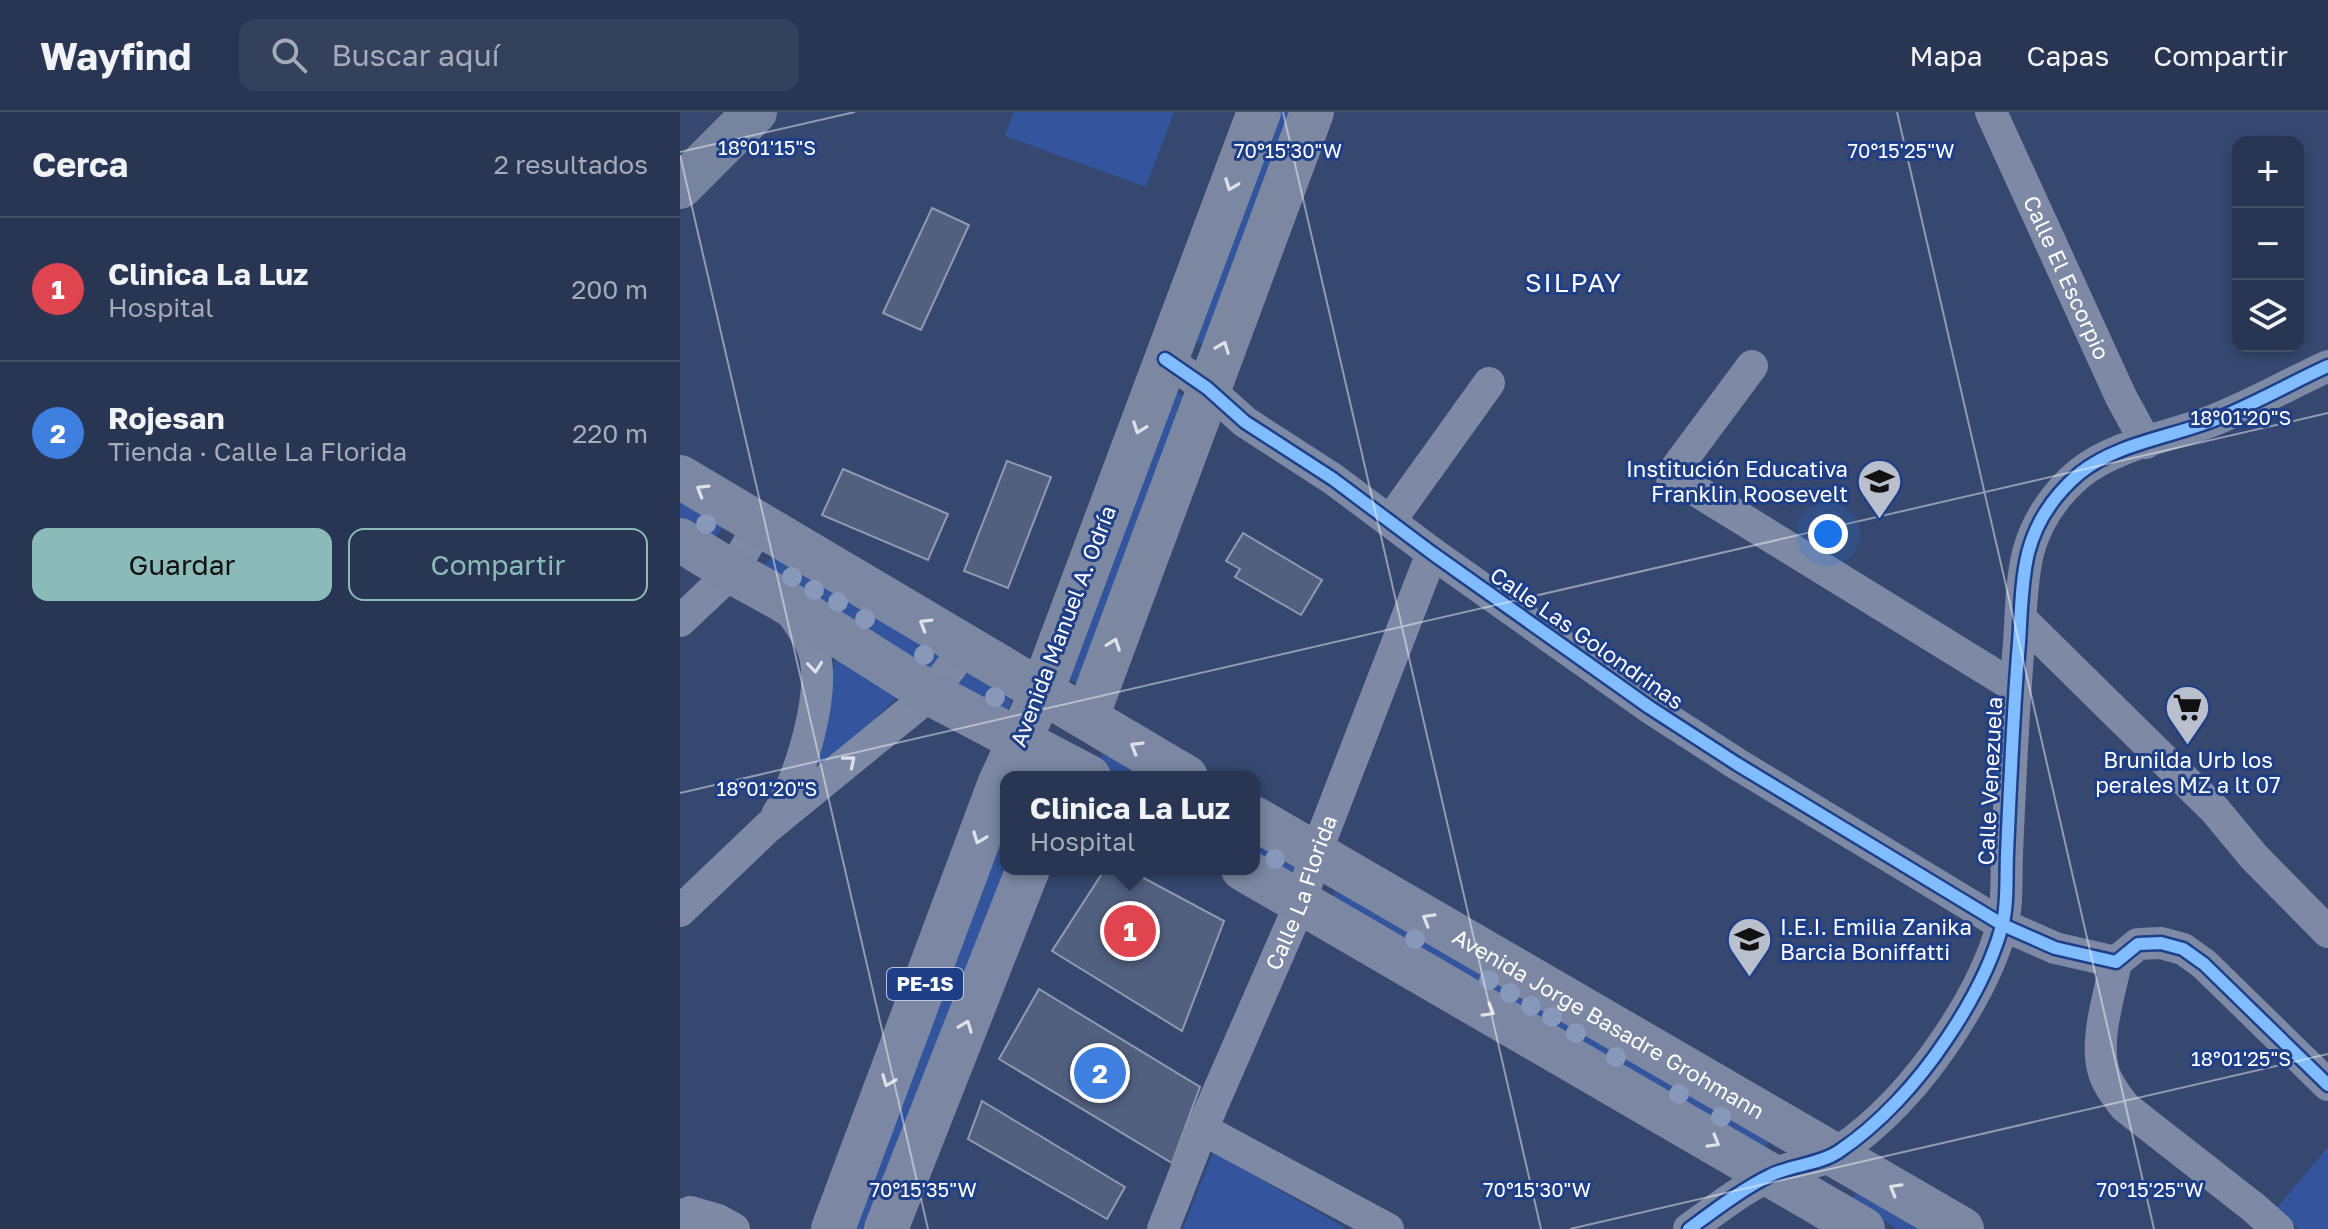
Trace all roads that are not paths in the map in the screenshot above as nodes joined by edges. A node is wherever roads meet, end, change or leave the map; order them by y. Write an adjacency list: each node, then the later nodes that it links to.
1 (755, 112): 5 (main road)
2 (1259, 112): 6 (main road, Avenida Manuel A. Odría, one-way to 6)
3 (1312, 112): 10 (main road, one-way to 3)
4 (1991, 112): 11 (street, Calle El Escorpio)
5 (680, 187)
6 (1165, 359): 10 (street, Calle Las Golondrinas); 23 (main road, Avenida Manuel A. Odría, one-way to 23)
7 (1752, 366): 22 (street)
8 (2328, 366): 11 (street, Calle Venezuela)
9 (1489, 383): 13 (street)
10 (1207, 388): 13 (street, Calle Las Golondrinas); 25 (main road, one-way to 10)
11 (2146, 443): 19 (street, Calle Venezuela)
12 (680, 477): 14 (highway, one-way to 12)
13 (1390, 521): 16 (street, Calle Las Golondrinas)
14 (759, 525): 17 (street); 21 (highway, one-way to 14)
15 (680, 540): 17 (highway)
16 (1432, 553): 34 (street, Calle La Florida); 39 (street, Calle Las Golondrinas)
17 (732, 572): 18 (highway); 20 (street)
18 (781, 599): 24 (highway); 33 (street, one-way to 33)
19 (2021, 619): 22 (street, Calle Venezuela); 40 (street)
20 (680, 621)
21 (965, 648): 23 (highway); 24 (street)
22 (2015, 687): 39 (street, Calle Venezuela)
23 (1042, 691): 25 (highway); 26 (highway, Avenida Manuel A. Odría)
24 (931, 694): 26 (highway); 33 (street, one-way to 24)
25 (1087, 717): 29 (highway); 30 (highway, one-way to 25)
26 (1019, 740): 27 (highway, Avenida Manuel A. Odría / PE-1S, one-way to 27); 28 (highway)
27 (1005, 771)
28 (1071, 771)
29 (1074, 771)
30 (1176, 771)
31 (1000, 783): 49 (highway, Avenida Manuel A. Odría / PE-1S, one-way to 49)
32 (1260, 822): 34 (highway, Avenida Jorge Basadre Grohmann)
33 (768, 827): 38 (street)
34 (1315, 855): 37 (street, Calle La Florida); 44 (highway, Avenida Jorge Basadre Grohmann, one-way to 34)
35 (1026, 875): 50 (highway, PE-1S, one-way to 35)
36 (1254, 875): 37 (highway)
37 (1301, 902): 43 (street, Calle La Florida); 45 (highway, one-way to 45)
38 (680, 911)
39 (2003, 925): 41 (street, Calle Las Golondrinas); 44 (street, Calle Venezuela)
40 (2328, 932)
41 (2116, 962): 42 (street); 55 (street)
42 (2328, 1085)
43 (1202, 1129): 47 (street); 51 (street, Calle La Florida)
44 (1835, 1154): 45 (street, Calle Venezuela); 54 (highway, Avenida Jorge Basadre Grohmann, one-way to 44)
45 (1771, 1175): 52 (street, Calle Venezuela); 53 (highway)
46 (680, 1216): 48 (street)
47 (1376, 1226)
48 (734, 1229)
49 (833, 1229)
50 (886, 1229)
51 (1163, 1229)
52 (1689, 1229)
53 (1863, 1229)
54 (1962, 1229)
55 (2278, 1229)

